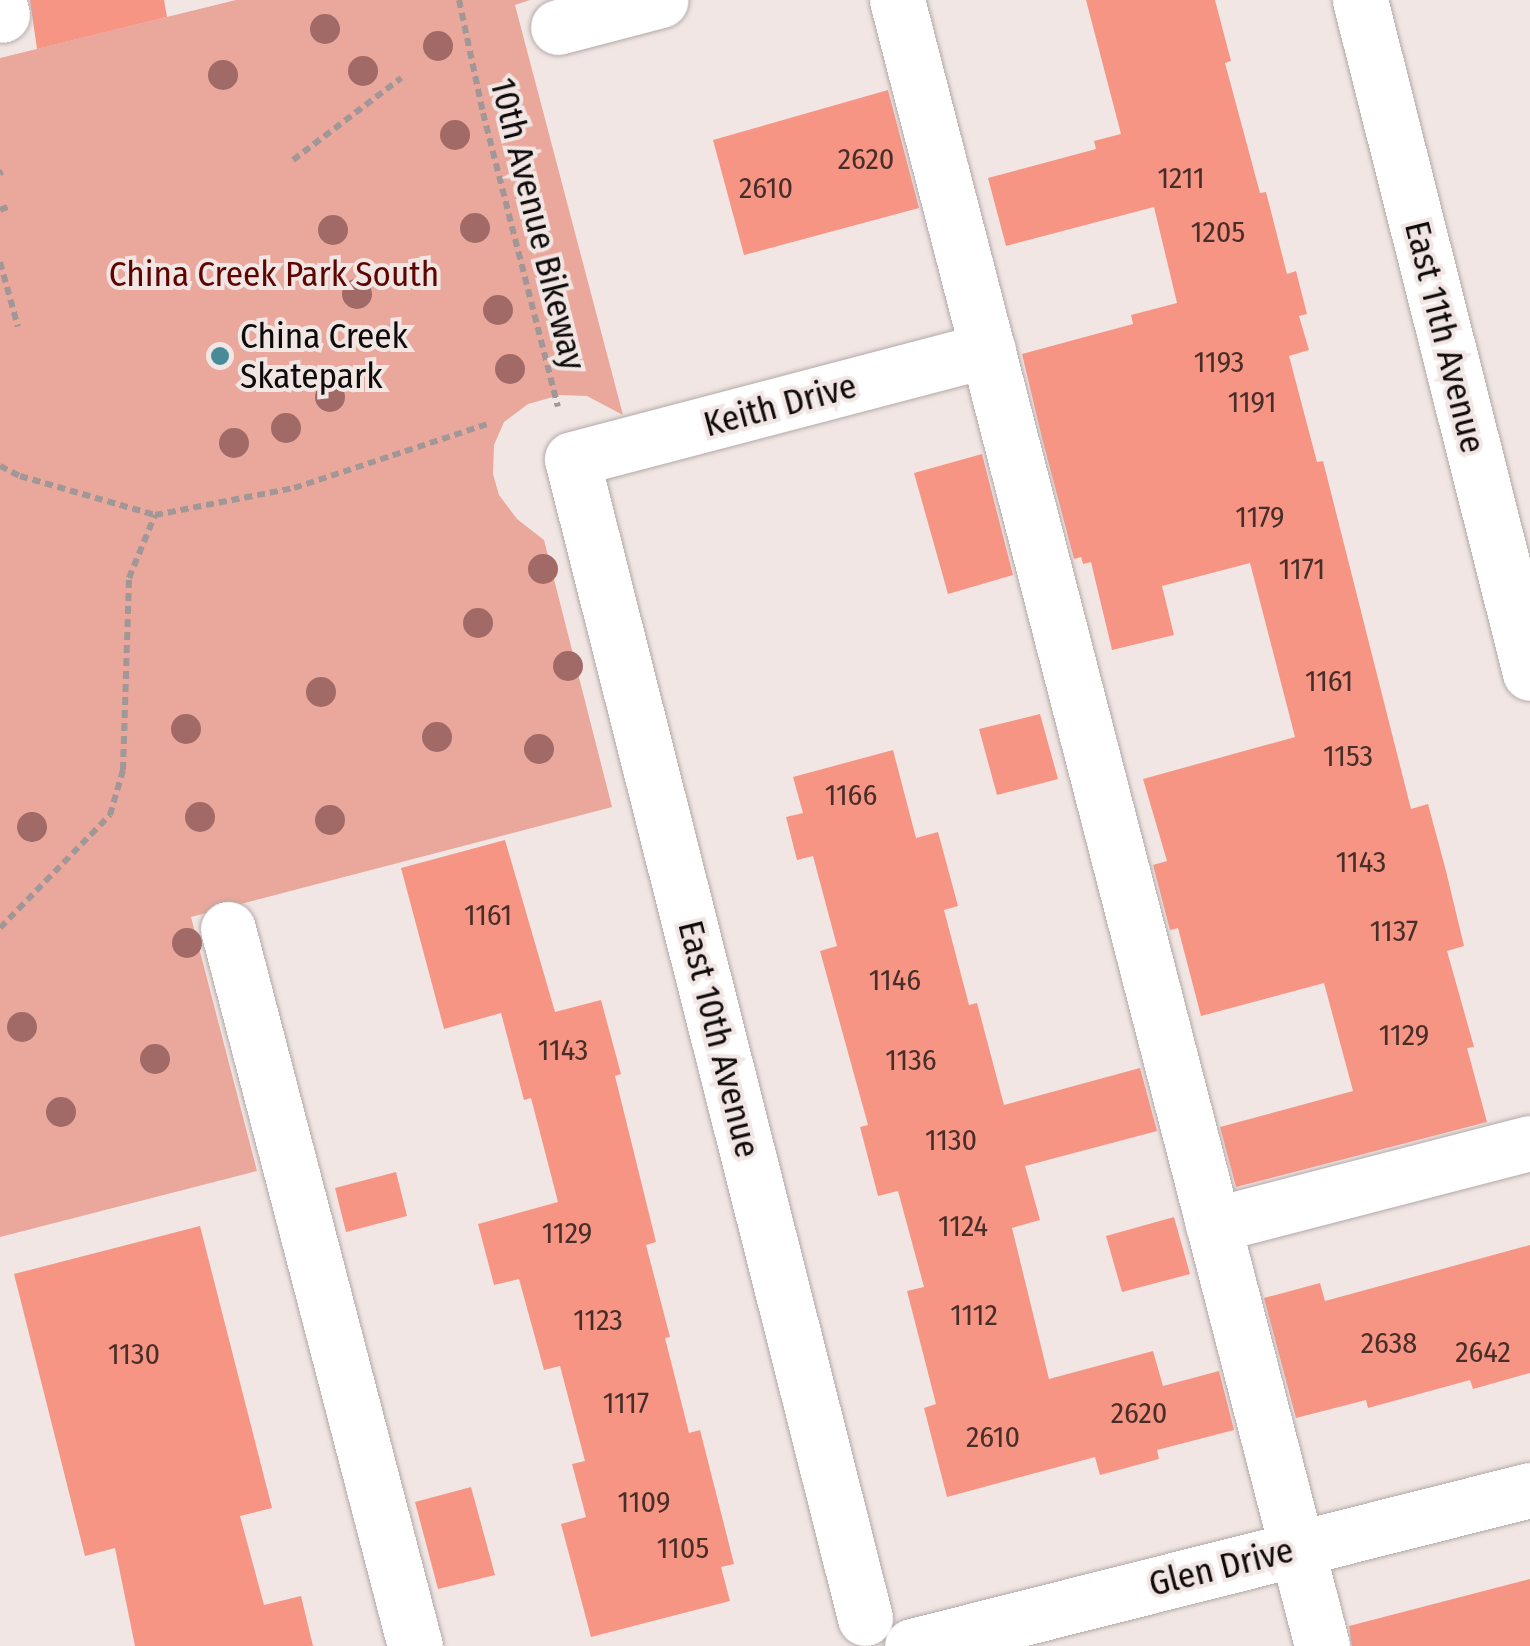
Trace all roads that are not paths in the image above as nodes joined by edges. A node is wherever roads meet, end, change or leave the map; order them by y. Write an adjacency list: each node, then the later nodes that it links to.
1 (897, 0): 5 (street)
2 (1360, 0): 7 (street, East 11th Avenue)
3 (643, 2): 4 (street)
4 (558, 27)
5 (988, 350): 6 (street, Keith Drive); 10 (street)
6 (572, 459): 13 (street, East 10th Avenue)
7 (1530, 673)
8 (228, 929): 14 (street)
9 (1530, 1144): 10 (street)
10 (1213, 1225): 12 (street)
11 (1530, 1490): 12 (street, Glen Drive)
12 (1298, 1547): 13 (street, Glen Drive); 15 (street)
13 (879, 1639)
14 (416, 1646)
15 (1322, 1646)

